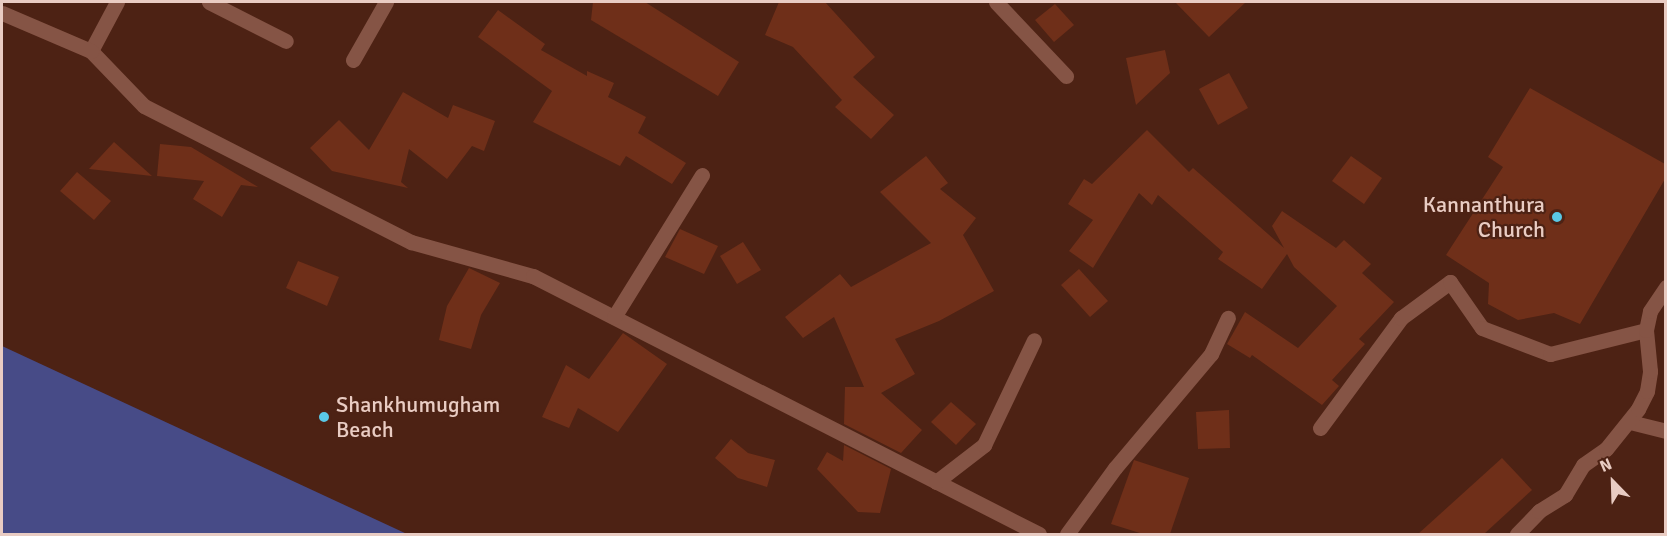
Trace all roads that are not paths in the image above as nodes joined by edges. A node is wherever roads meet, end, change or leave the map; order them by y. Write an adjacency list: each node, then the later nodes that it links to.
1 (117, 2): 7 (street)
2 (209, 2): 6 (street)
3 (386, 2): 8 (street)
4 (996, 2): 9 (street)
5 (2, 14): 7 (street)
6 (285, 41)
7 (91, 51): 12 (street)
8 (353, 60)
9 (1066, 76)
10 (702, 175): 12 (street)
11 (1665, 286): 14 (street)
12 (614, 317): 19 (street)
13 (1228, 318): 21 (street)
14 (1646, 330): 16 (street); 17 (street)
15 (1034, 340): 19 (street)
16 (1630, 422): 18 (street); 22 (street)
17 (1320, 428)
18 (1665, 431)
19 (936, 482): 20 (street)
20 (1039, 534)
21 (1067, 534)
22 (1517, 534)

